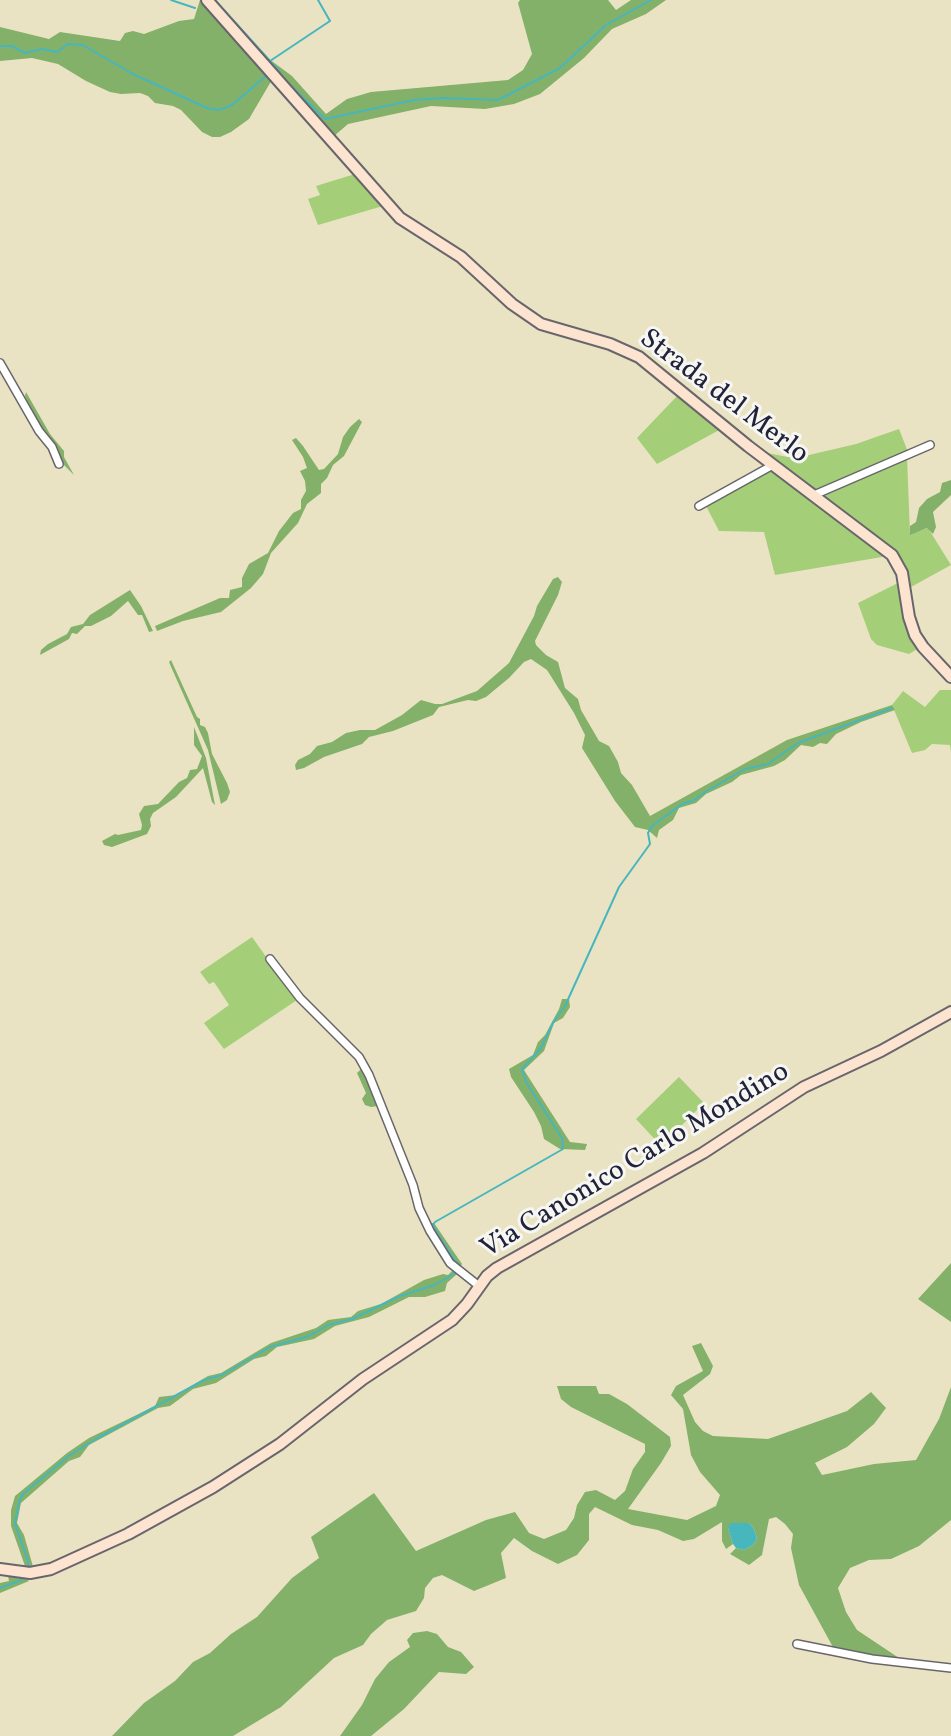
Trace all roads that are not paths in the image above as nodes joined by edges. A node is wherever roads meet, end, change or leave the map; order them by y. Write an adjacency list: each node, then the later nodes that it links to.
1 (207, 0): 5 (street, Strada del Merlo)
2 (0, 363): 4 (street)
3 (930, 445): 6 (street)
4 (59, 464)
5 (774, 465): 6 (street, Strada del Merlo); 7 (street)
6 (814, 495): 8 (street, Strada del Merlo)
7 (699, 506)
8 (951, 677)
9 (270, 959): 11 (street)
10 (951, 1012): 11 (street, Via Canonico Carlo Mondino)
11 (480, 1286): 12 (street, Via Canonico Carlo Mondino)
12 (0, 1569)
13 (797, 1644): 14 (street)
14 (951, 1668)

